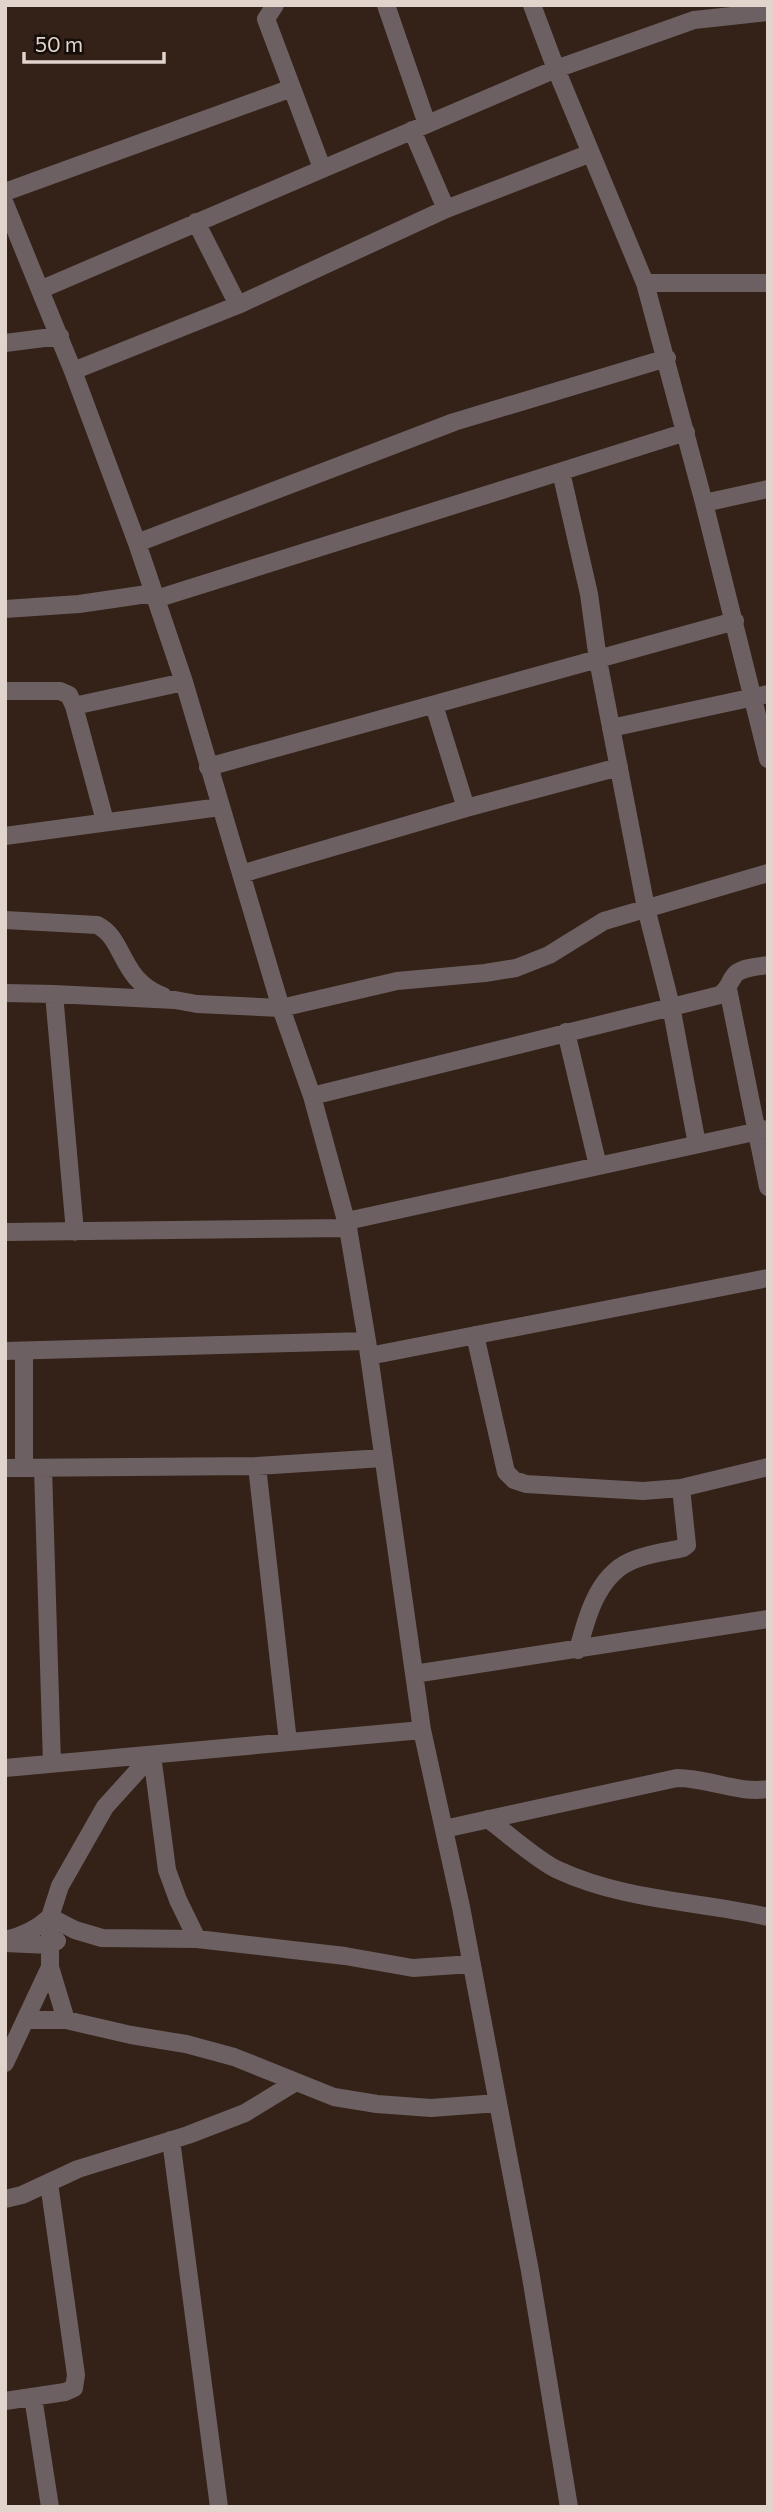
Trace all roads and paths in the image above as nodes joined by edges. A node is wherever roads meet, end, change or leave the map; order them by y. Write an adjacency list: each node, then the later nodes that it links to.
1 (275, 5): 7 (street)
2 (386, 5): 8 (street)
3 (532, 5): 6 (street)
4 (767, 5): 5 (street)
5 (692, 13): 6 (street)
6 (556, 69): 8 (street); 9 (street)
7 (292, 88): 10 (street); 11 (street)
8 (419, 127): 10 (street); 13 (street)
9 (591, 153): 13 (street); 15 (street)
10 (322, 168): 14 (street)
11 (5, 192)
12 (5, 204): 17 (street)
13 (446, 209): 18 (street)
14 (197, 222): 17 (street); 18 (street)
15 (645, 283): 16 (street); 21 (street)
16 (768, 283)
17 (42, 289): 19 (street)
18 (237, 305): 22 (street)
19 (60, 336): 20 (street); 22 (street)
20 (5, 343)
21 (667, 358): 23 (street); 27 (street)
22 (73, 371): 27 (street)
23 (686, 432): 24 (street); 26 (street)
24 (561, 471): 28 (street); 31 (street)
25 (768, 489): 26 (street)
26 (705, 503): 30 (street)
27 (137, 543): 28 (street)
28 (155, 596): 29 (street); 32 (street)
29 (5, 609)
30 (735, 621): 31 (street); 34 (street)
31 (598, 660): 35 (street); 37 (street)
32 (184, 682): 36 (street); 39 (street)
33 (5, 691): 36 (street)
34 (761, 696): 37 (street); 38 (street)
35 (434, 705): 39 (street); 42 (street)
36 (74, 706): 43 (street)
37 (611, 728): 40 (street)
38 (768, 759)
39 (208, 767): 41 (street)
40 (619, 767): 42 (street); 47 (street)
41 (220, 807): 43 (street); 46 (street)
42 (466, 808): 46 (street)
43 (105, 821): 44 (street)
44 (5, 836)
45 (768, 873): 47 (street)
46 (241, 874): 55 (street)
47 (646, 908): 54 (street); 55 (street)
48 (5, 919): 53 (street)
49 (768, 965): 50 (street)
50 (728, 989): 54 (street); 58 (street)
51 (5, 993): 52 (street)
52 (54, 994): 53 (street); 64 (street)
53 (174, 1000): 55 (street)
54 (671, 1006): 56 (street); 59 (street)
55 (281, 1008): 57 (street)
56 (566, 1032): 57 (street); 60 (street)
57 (312, 1096): 62 (street)
58 (763, 1130): 59 (street); 61 (street)
59 (697, 1144): 60 (street)
60 (598, 1166): 62 (street)
61 (768, 1187)
62 (347, 1224): 64 (street); 67 (street)
63 (5, 1231): 64 (street)
64 (75, 1233)
65 (768, 1278): 66 (street)
66 (475, 1335): 67 (street); 75 (street)
67 (368, 1349): 69 (street); 70 (street)
68 (5, 1352): 69 (street)
69 (24, 1353): 73 (street)
70 (383, 1458): 71 (street); 78 (street)
71 (257, 1466): 73 (street); 80 (street)
72 (5, 1468): 73 (street)
73 (33, 1468): 82 (street)
74 (768, 1468): 75 (street)
75 (681, 1488): 77 (street)
76 (768, 1619): 77 (street)
77 (578, 1650): 78 (street)
78 (414, 1674): 79 (street)
79 (422, 1730): 80 (street); 86 (street)
80 (288, 1742): 81 (street)
81 (152, 1755): 82 (street); 87 (street); 90 (street)
82 (52, 1764): 83 (street)
83 (5, 1769)
84 (768, 1789): 85 (street)
85 (488, 1819): 86 (street); 88 (street)
86 (444, 1829): 93 (street)
87 (50, 1917): 89 (street); 91 (street); 92 (street)
88 (768, 1917)
89 (75, 1930): 90 (street); 92 (street)
90 (197, 1939): 93 (street)
91 (5, 1942): 92 (street)
92 (50, 1945): 94 (street)
93 (472, 1964): 99 (street)
94 (50, 1967): 95 (street); 96 (street)
95 (25, 2020): 96 (street); 97 (street)
96 (66, 2020): 98 (street)
97 (5, 2063)
98 (294, 2083): 99 (street); 100 (street)
99 (498, 2103): 107 (street)
100 (171, 2140): 101 (street); 106 (street)
101 (49, 2183): 102 (street); 103 (street)
102 (5, 2199)
103 (33, 2397): 104 (street); 105 (street)
104 (5, 2401)
105 (50, 2507)
106 (219, 2507)
107 (569, 2507)

